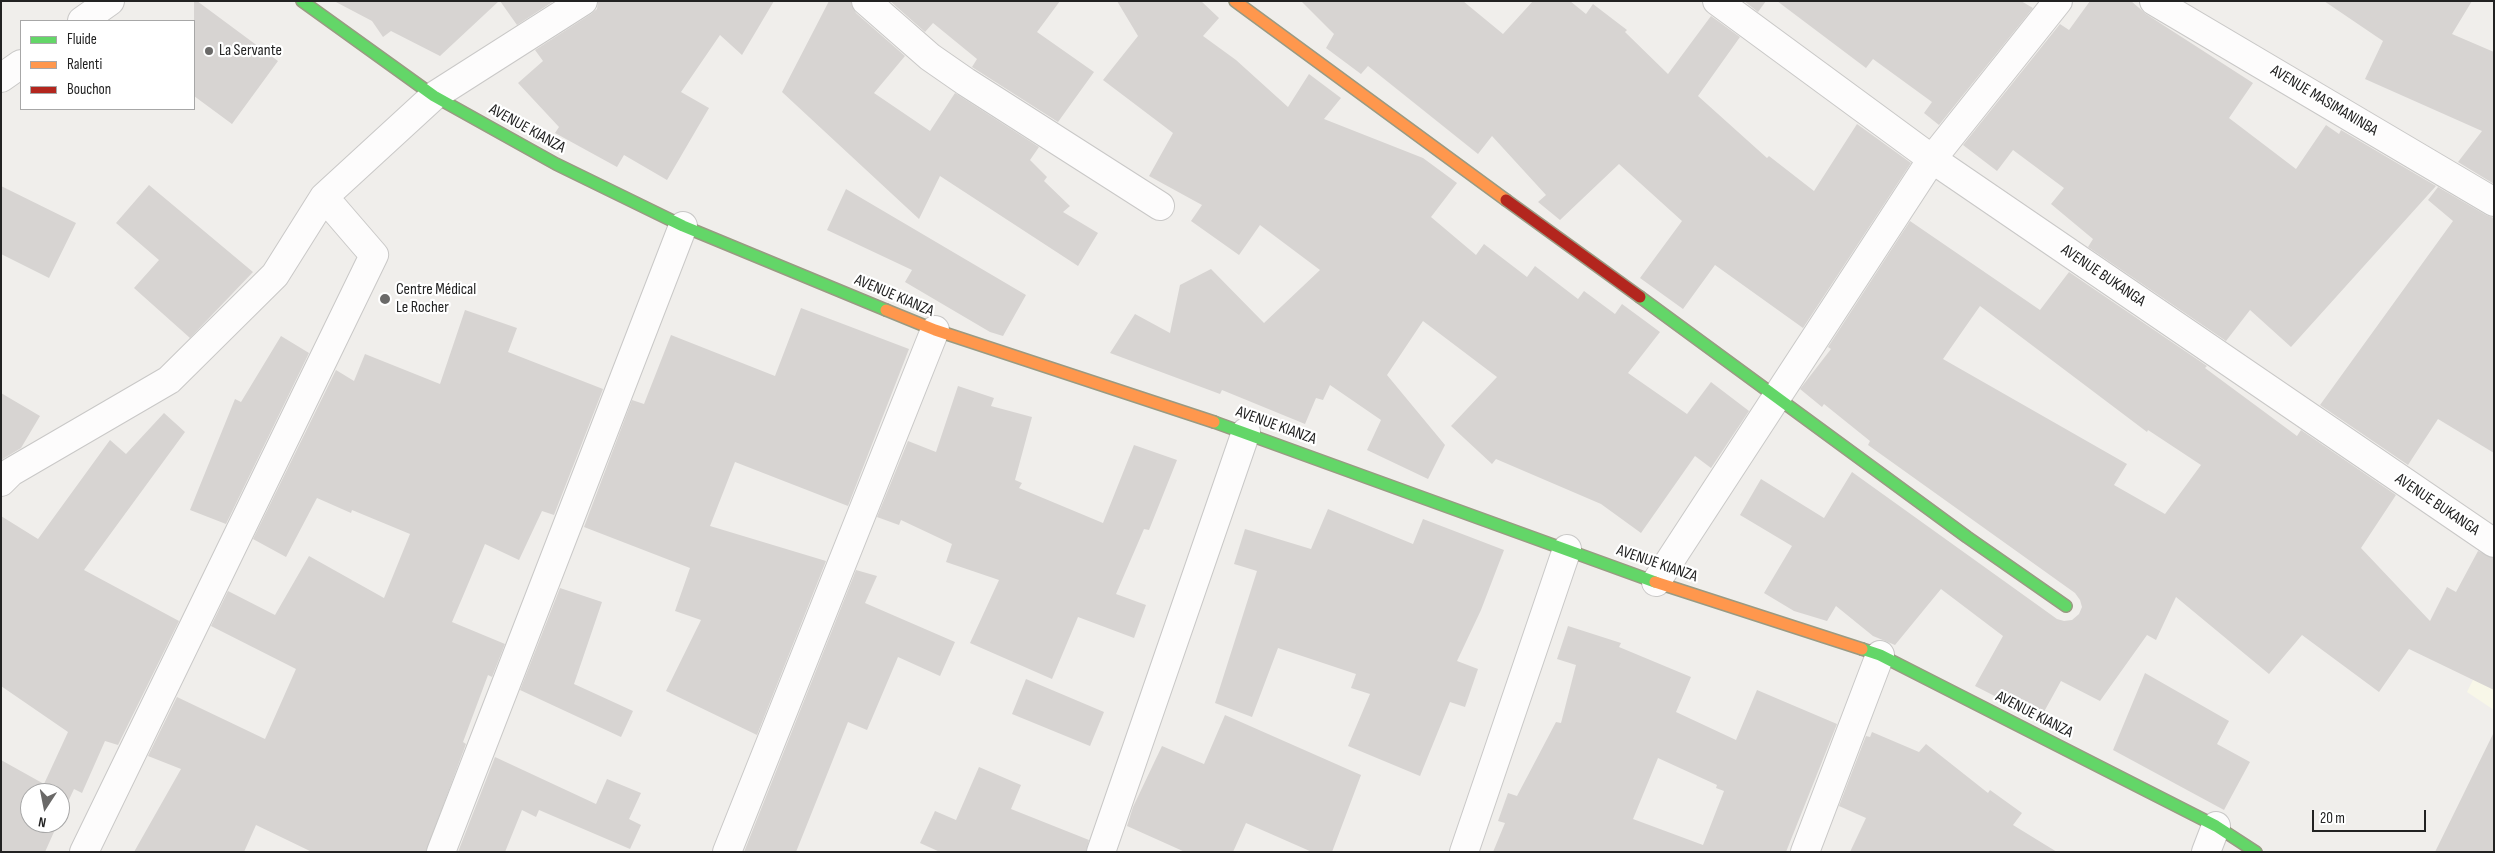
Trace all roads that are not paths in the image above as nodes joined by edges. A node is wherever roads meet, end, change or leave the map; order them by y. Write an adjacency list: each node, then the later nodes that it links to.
1 (110, 1): 9 (street)
2 (302, 1): 12 (street, AVENUE KIANZA)
3 (583, 1): 12 (street)
4 (866, 1): 16 (street)
5 (1235, 1): 19 (street)
6 (1717, 1): 13 (street, AVENUE BUKANGA)
7 (2058, 1): 13 (street)
8 (2154, 1): 15 (street, AVENUE MASIMANINBA)
9 (83, 20)
10 (20, 65): 11 (street)
11 (1, 78)
12 (434, 96): 14 (street); 17 (street, AVENUE KIANZA)
13 (1932, 159): 19 (street); 22 (street, AVENUE BUKANGA)
14 (324, 197): 21 (street); 28 (street)
15 (2494, 202)
16 (1160, 206)
17 (683, 226): 18 (street, AVENUE KIANZA); 29 (street)
18 (935, 330): 20 (street, AVENUE KIANZA); 30 (street)
19 (1777, 398): 24 (street); 25 (street)
20 (1246, 432): 23 (street, AVENUE KIANZA); 31 (street)
21 (1, 482)
22 (2494, 543)
23 (1567, 549): 24 (street, AVENUE KIANZA); 32 (street)
24 (1656, 582): 26 (street, AVENUE KIANZA)
25 (2066, 606)
26 (1880, 655): 27 (street, AVENUE KIANZA); 33 (street)
27 (2216, 826): 34 (street); 35 (street, AVENUE KIANZA)
28 (84, 852)
29 (441, 852)
30 (727, 852)
31 (1101, 852)
32 (1464, 852)
33 (1805, 852)
34 (2206, 852)
35 (2256, 852)

